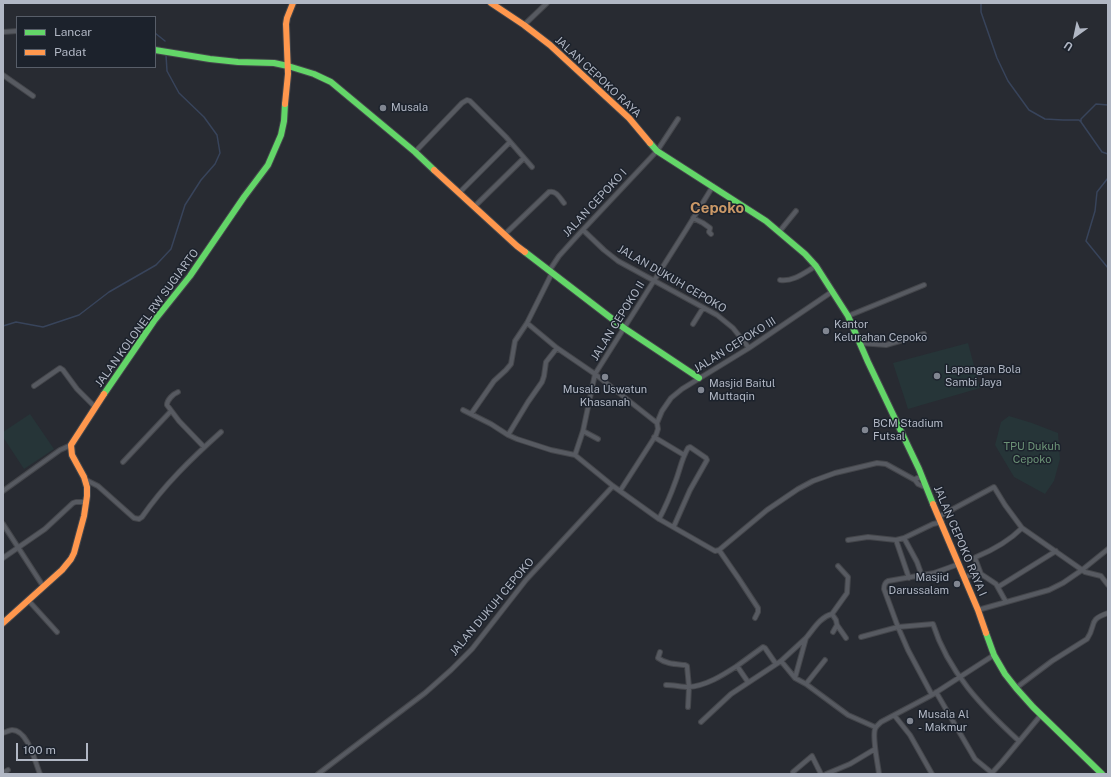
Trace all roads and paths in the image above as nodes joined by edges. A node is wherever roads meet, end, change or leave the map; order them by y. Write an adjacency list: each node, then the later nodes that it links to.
1 (293, 3): 8 (main road, JALAN KOLONEL RW SUGIARTO)
2 (491, 3): 4 (main road, JALAN CEPOKO RAYA)
3 (547, 3): 4 (street)
4 (524, 26): 13 (main road, JALAN CEPOKO RAYA)
5 (16, 31): 6 (street)
6 (3, 32)
7 (156, 50): 8 (main road)
8 (288, 66): 14 (main road); 46 (main road, JALAN KOLONEL RW SUGIARTO)
9 (3, 74): 10 (street)
10 (33, 96)
11 (678, 119): 13 (street)
12 (510, 142): 14 (street); 15 (street); 18 (street)
13 (657, 151): 17 (main road, JALAN CEPOKO RAYA); 23 (street, JALAN CEPOKO I)
14 (415, 152): 18 (main road)
15 (524, 158): 16 (street); 20 (street)
16 (532, 167)
17 (712, 186): 22 (street, JALAN CEPOKO II); 24 (main road, JALAN CEPOKO RAYA)
18 (459, 193): 20 (main road)
19 (564, 203): 26 (street)
20 (474, 207): 26 (main road)
21 (796, 211): 24 (street)
22 (693, 218): 25 (street); 29 (street, JALAN CEPOKO II)
23 (583, 230): 28 (street, JALAN CEPOKO I); 29 (street, JALAN DUKUH CEPOKO)
24 (779, 232): 27 (main road, JALAN CEPOKO RAYA)
25 (711, 234)
26 (504, 235): 28 (main road)
27 (816, 266): 30 (street); 32 (main road, JALAN CEPOKO RAYA)
28 (550, 272): 35 (street); 37 (main road)
29 (654, 280): 33 (street, JALAN DUKUH CEPOKO); 37 (street, JALAN CEPOKO II)
30 (780, 280)
31 (924, 285): 34 (street)
32 (832, 291): 34 (main road, JALAN CEPOKO RAYA I); 41 (street, JALAN CEPOKO III)
33 (703, 308): 36 (street); 41 (street, JALAN DUKUH CEPOKO)
34 (848, 316): 39 (main road, JALAN CEPOKO RAYA I)
35 (527, 323): 40 (street); 49 (street)
36 (693, 324)
37 (624, 328): 42 (street, JALAN CEPOKO II); 43 (main road)
38 (924, 334): 39 (street)
39 (860, 343): 61 (main road, JALAN CEPOKO RAYA I)
40 (557, 348): 42 (street); 53 (street)
41 (749, 348): 43 (street, JALAN CEPOKO III)
42 (595, 374): 50 (street); 51 (street, JALAN CEPOKO II)
43 (699, 378): 50 (street, JALAN CEPOKO III)
44 (34, 386): 46 (street)
45 (178, 392): 48 (street)
46 (95, 407): 56 (main road, JALAN KOLONEL RW SUGIARTO)
47 (463, 410): 49 (street)
48 (171, 411): 57 (street); 60 (street)
49 (471, 414): 53 (street)
50 (657, 423): 54 (street, JALAN CEPOKO III)
51 (583, 431): 55 (street); 58 (street, JALAN CEPOKO II)
52 (221, 432): 57 (street)
53 (508, 435): 58 (street)
54 (654, 437): 59 (street); 67 (street)
55 (598, 439)
56 (71, 445): 62 (main road); 66 (street)
57 (204, 447): 62 (street)
58 (575, 455): 64 (street)
59 (684, 455): 69 (street); 72 (street)
60 (123, 462)
61 (922, 478): 63 (street); 65 (main road, JALAN CEPOKO RAYA I)
62 (86, 480): 68 (main road)
63 (915, 480): 65 (street); 79 (street)
64 (613, 486): 67 (street); 134 (street, JALAN DUKUH CEPOKO)
65 (927, 488): 70 (main road, JALAN CEPOKO RAYA I)
66 (3, 490)
67 (620, 491): 69 (street)
68 (86, 502): 77 (street); 90 (main road)
69 (660, 519): 72 (street)
70 (941, 519): 73 (street); 74 (street); 82 (main road, JALAN CEPOKO RAYA I)
71 (3, 524): 77 (street)
72 (674, 526): 79 (street)
73 (1022, 528): 80 (street); 85 (street)
74 (904, 538): 76 (street); 86 (street)
75 (848, 540): 76 (street)
76 (896, 540): 87 (street)
77 (18, 548): 81 (street); 90 (street)
78 (1108, 549): 84 (street)
79 (719, 550): 97 (street)
80 (1056, 551): 84 (street); 91 (street)
81 (3, 558)
82 (959, 564): 86 (street); 88 (main road, JALAN CEPOKO RAYA I)
83 (838, 566): 96 (street)
84 (1082, 570): 89 (street); 93 (street)
85 (979, 571): 88 (street); 91 (street)
86 (922, 576): 87 (street)
87 (909, 578): 100 (street)
88 (964, 578): 94 (main road, JALAN CEPOKO RAYA I)
89 (1108, 585)
90 (43, 586): 92 (main road)
91 (998, 587): 93 (street)
92 (28, 600): 98 (main road); 101 (street)
93 (1006, 602): 94 (street)
94 (978, 610): 107 (main road, JALAN CEPOKO RAYA I)
95 (1108, 613): 118 (street)
96 (832, 614): 99 (street); 104 (street)
97 (755, 618)
98 (3, 624)
99 (837, 625): 102 (street); 105 (street)
100 (898, 627): 103 (street); 112 (street); 120 (street)
101 (57, 632)
102 (834, 632)
103 (860, 637)
104 (806, 638): 109 (street); 113 (street)
105 (846, 638)
106 (660, 652): 117 (street)
107 (994, 655): 112 (street); 118 (main road, JALAN CEPOKO RAYA I)
108 (824, 660): 115 (street)
109 (781, 661): 110 (street); 113 (street)
110 (776, 664): 111 (street); 114 (street)
111 (737, 666): 114 (street); 117 (street)
112 (959, 677): 119 (street); 127 (street)
113 (794, 678): 115 (street)
114 (748, 682): 124 (street)
115 (806, 684): 125 (street)
116 (666, 685): 117 (street)
117 (688, 687): 121 (street)
118 (1016, 688): 122 (main road, JALAN CEPOKO RAYA I)
119 (936, 692): 120 (street); 132 (street)
120 (932, 695): 123 (street)
121 (688, 707)
122 (1041, 715): 127 (street); 139 (main road, JALAN CEPOKO RAYA I)
123 (894, 716): 125 (street); 138 (street)
124 (702, 722)
125 (875, 727): 128 (street)
126 (3, 733): 133 (street)
127 (1019, 741): 132 (street)
128 (875, 749): 136 (street); 137 (street)
129 (8, 770): 131 (street)
130 (793, 772): 135 (street)
131 (3, 773)
132 (991, 773)
133 (40, 774)
134 (318, 774)
135 (821, 774)
136 (826, 774)
137 (879, 774)
138 (932, 774)
139 (1102, 774)

